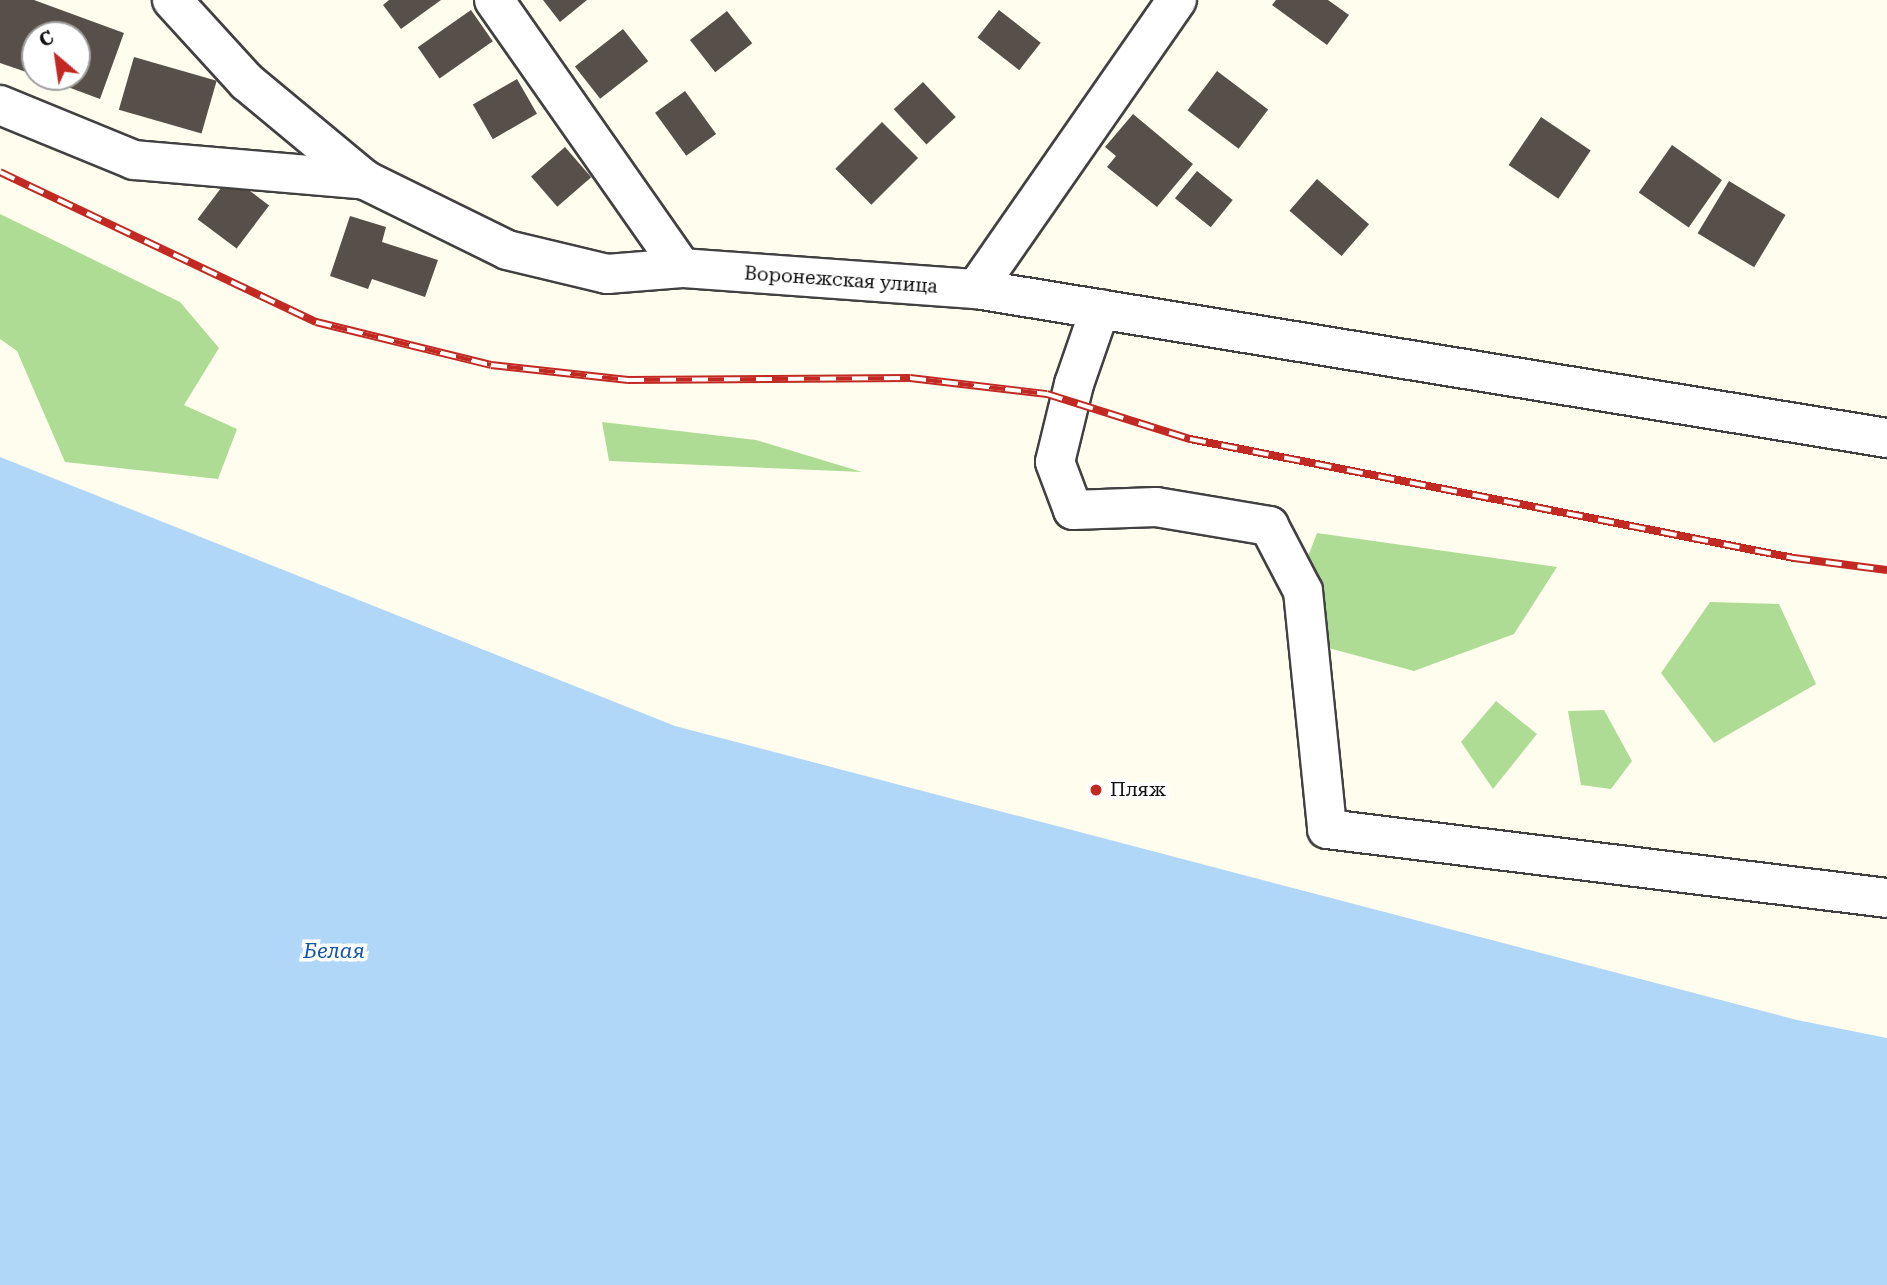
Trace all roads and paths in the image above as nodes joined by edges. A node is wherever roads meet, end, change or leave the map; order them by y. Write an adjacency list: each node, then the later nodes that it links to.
1 (172, 0): 5 (street)
2 (494, 0): 6 (street)
3 (1177, 0): 7 (street)
4 (0, 105): 5 (street)
5 (365, 180): 6 (street, Воронежская улица)
6 (682, 268): 7 (street, Воронежская улица)
7 (976, 289): 8 (street, Воронежская улица)
8 (1100, 309): 9 (street, Воронежская улица); 10 (street)
9 (1887, 438)
10 (1887, 898)

